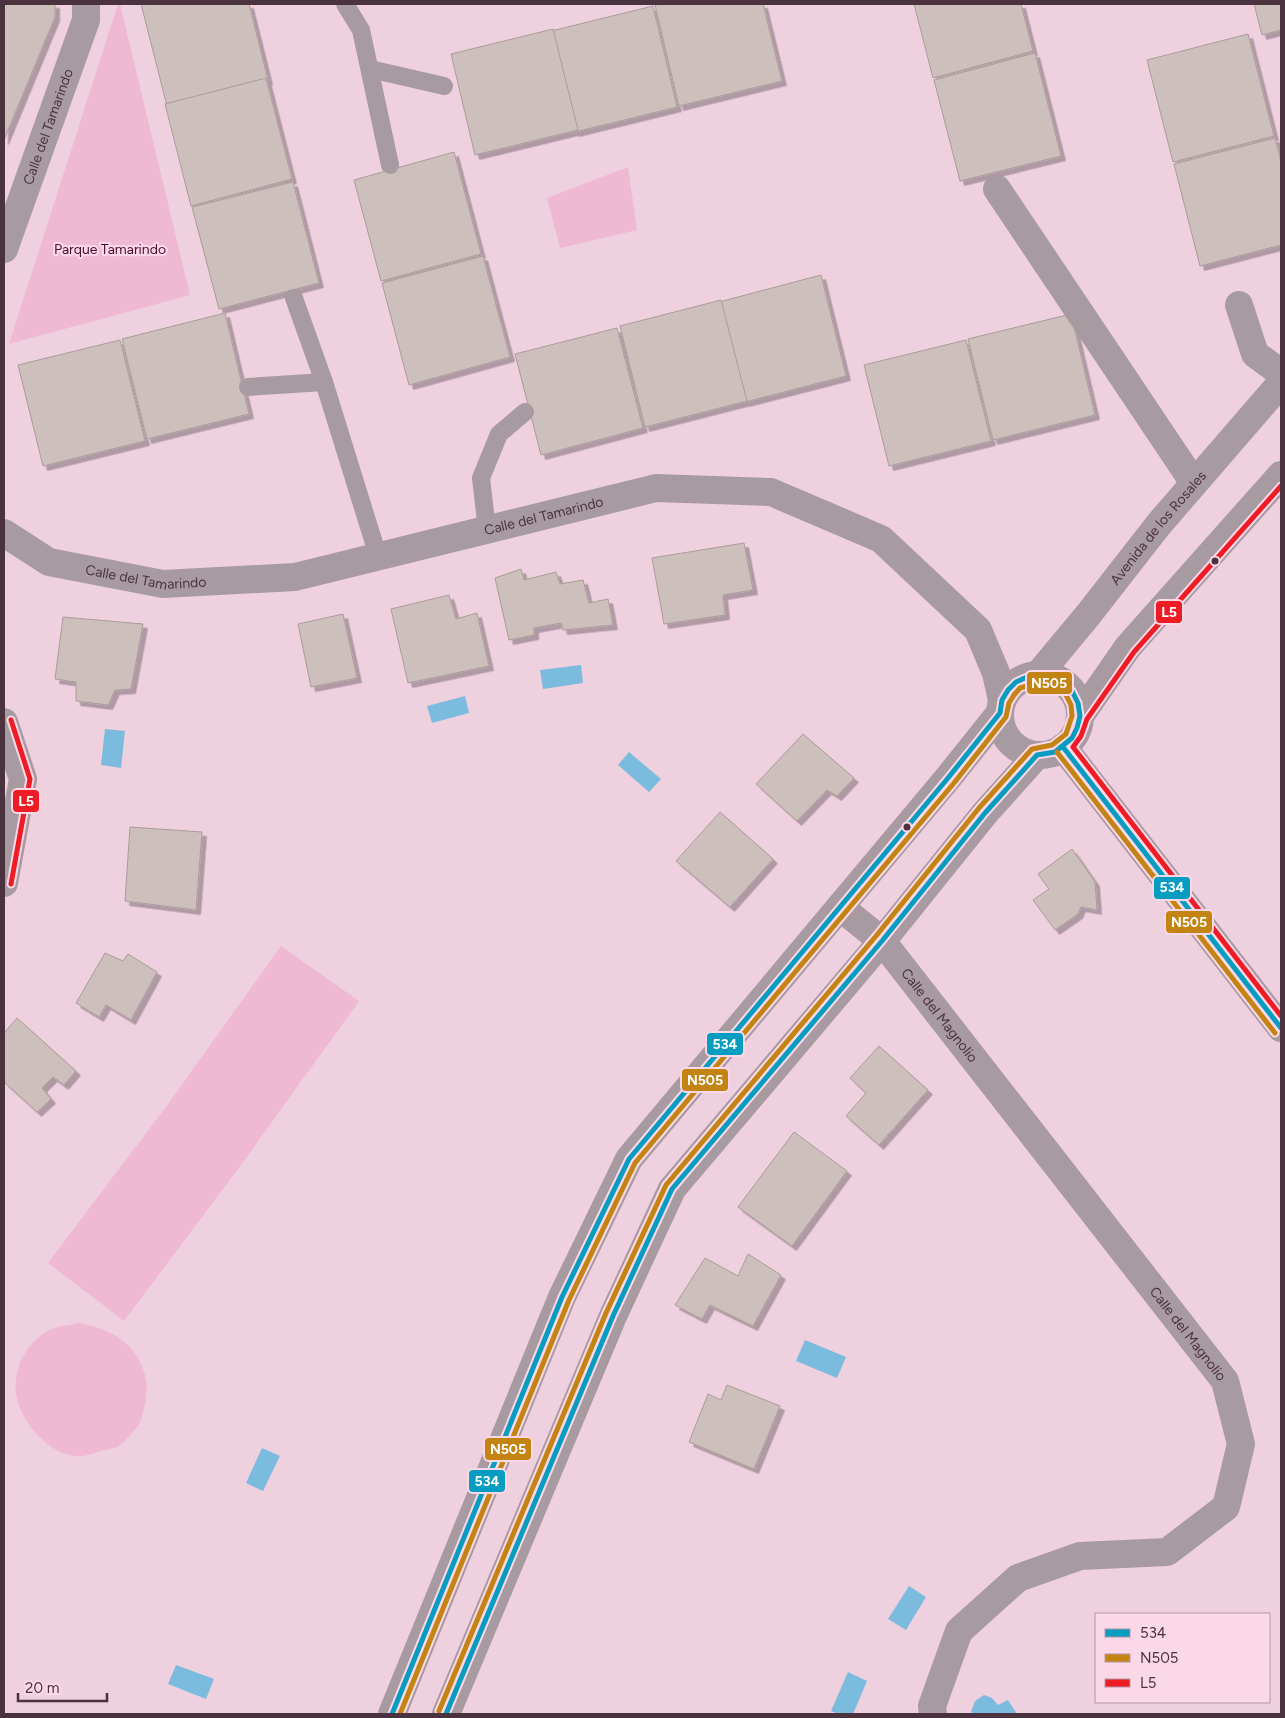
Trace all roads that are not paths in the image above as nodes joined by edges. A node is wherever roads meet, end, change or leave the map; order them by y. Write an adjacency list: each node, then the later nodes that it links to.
1 (86, 4): 7 (street, Calle del Tamarindo)
2 (345, 4): 3 (lane)
3 (370, 69): 4 (lane); 5 (lane)
4 (444, 86)
5 (390, 165)
6 (997, 189): 16 (street)
7 (4, 249)
8 (294, 298): 11 (lane)
9 (1239, 305): 10 (street)
10 (1281, 372)
11 (324, 382): 13 (lane); 19 (lane)
12 (1281, 383): 16 (street, Avenida de los Rosales)
13 (248, 387)
14 (525, 412): 17 (lane)
15 (1281, 475): 22 (street)
16 (1194, 483): 20 (street, Avenida de los Rosales)
17 (487, 530): 19 (street, Calle del Tamarindo); 21 (street, Calle del Tamarindo)
18 (4, 533): 19 (street, Calle del Tamarindo)
19 (378, 556)
20 (1038, 675): 21 (street); 22 (street)
21 (1001, 707): 25 (street); 27 (street)
22 (1080, 716): 24 (street)
23 (4, 722): 26 (street)
24 (1063, 747): 25 (street); 29 (street)
25 (1037, 755): 28 (street)
26 (4, 883)
27 (840, 907): 28 (street, Calle del Magnolio); 30 (street)
28 (882, 941): 31 (street); 32 (street, Calle del Magnolio)
29 (1281, 1028)
30 (392, 1714)
31 (446, 1714)
32 (933, 1714)

